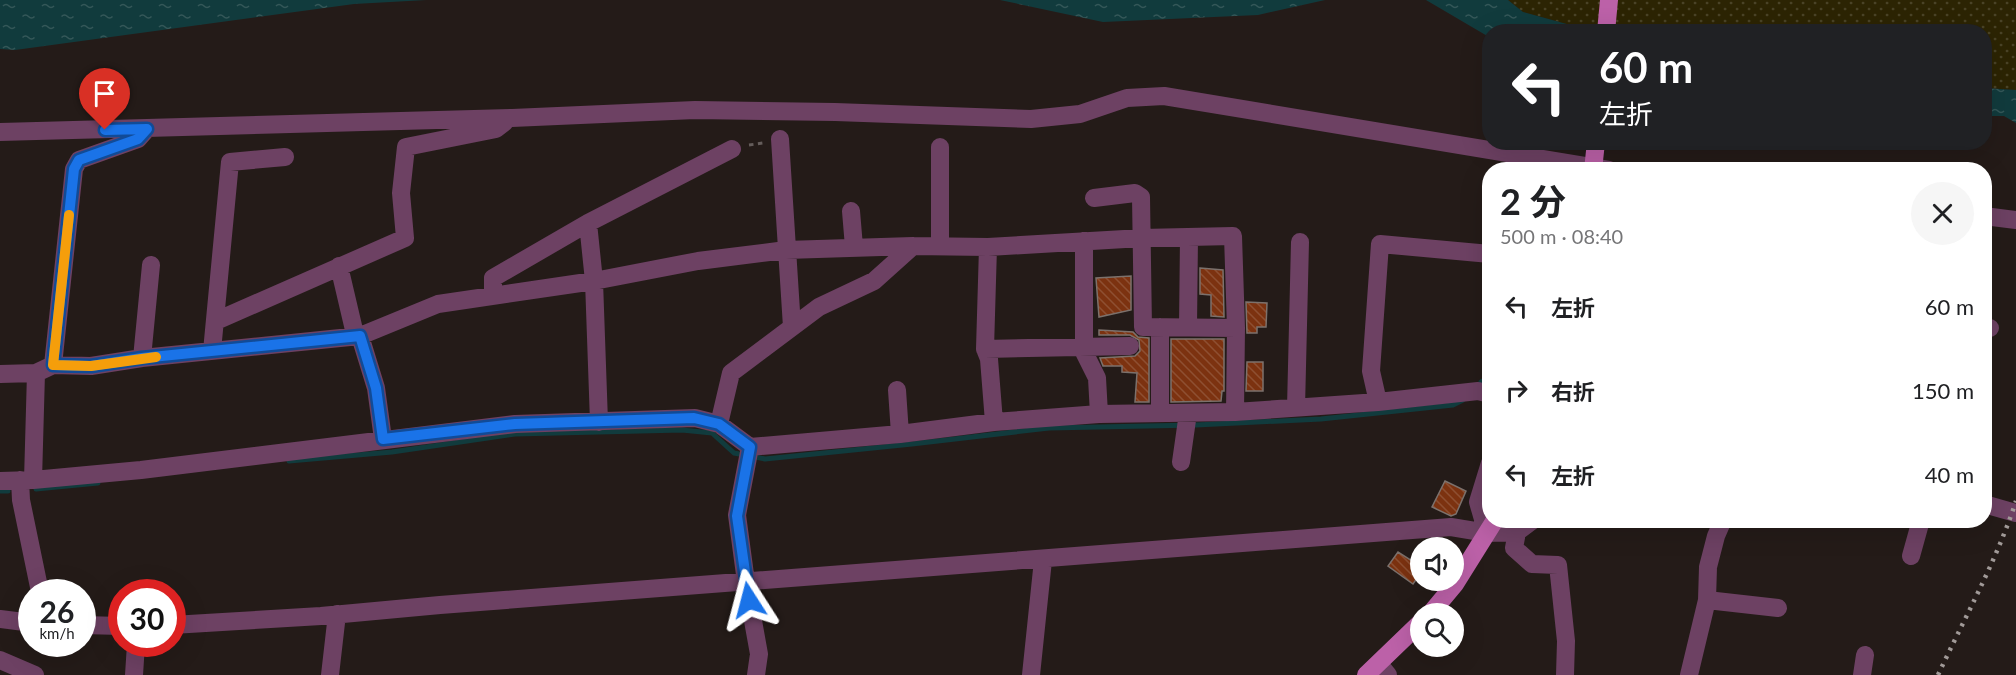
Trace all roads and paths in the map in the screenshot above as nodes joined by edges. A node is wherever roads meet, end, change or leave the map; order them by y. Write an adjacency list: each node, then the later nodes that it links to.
1 (1609, 0): 2 (main road)
2 (1607, 24)
3 (512, 118): 4 (street); 8 (street); 31 (street)
4 (147, 129): 5 (street); 45 (street)
5 (0, 132)
6 (780, 139): 28 (street)
7 (940, 147): 25 (street)
8 (1482, 148)
9 (732, 149): 19 (street)
10 (1497, 150): 11 (street)
11 (1515, 153): 13 (street); 14 (street)
12 (285, 157): 34 (street)
13 (1597, 161)
14 (1521, 162)
15 (1094, 198): 21 (street)
16 (851, 211): 26 (street)
17 (1992, 217): 18 (street)
18 (2016, 220)
19 (588, 223): 32 (street); 33 (street)
20 (1189, 237): 21 (street); 37 (street); 38 (street)
21 (1142, 238): 22 (street); 36 (street)
22 (1084, 241): 27 (street); 41 (street)
23 (1300, 242): 50 (street)
24 (913, 246): 25 (street); 26 (street); 35 (street)
25 (940, 246): 27 (street)
26 (854, 247): 28 (street)
27 (988, 247): 42 (street)
28 (786, 250): 32 (street); 35 (street)
29 (1482, 253): 49 (street)
30 (152, 265): 44 (street)
31 (339, 266): 34 (street); 39 (street)
32 (594, 281): 33 (street); 55 (street)
33 (493, 295): 39 (street)
34 (216, 321): 43 (street)
35 (792, 327): 57 (street)
36 (1160, 327): 37 (street); 52 (street)
37 (1188, 327): 38 (street)
38 (1236, 328): 51 (street)
39 (360, 336): 43 (street); 59 (street)
40 (1130, 346): 41 (street)
41 (1084, 347): 42 (street); 54 (street)
42 (985, 349): 56 (street)
43 (212, 351): 44 (street)
44 (142, 358): 45 (street)
45 (45, 369): 46 (street); 62 (street)
46 (0, 374)
47 (897, 390): 58 (street)
48 (1482, 392): 49 (street)
49 (1378, 402): 50 (street)
50 (1296, 408): 51 (street)
51 (1235, 412): 53 (street)
52 (1160, 413): 53 (street); 54 (street)
53 (1188, 413): 61 (street)
54 (1099, 414): 56 (street)
55 (599, 422): 57 (street); 59 (street)
56 (993, 422): 58 (street)
57 (719, 424): 60 (street)
58 (900, 434): 60 (street)
59 (383, 439): 62 (street)
60 (750, 447): 78 (street)
61 (1181, 462)
62 (27, 480): 63 (street); 77 (street)
63 (0, 481)
64 (1482, 489): 66 (street)
65 (1992, 506): 67 (street)
66 (1482, 510)
67 (2016, 513)
68 (1482, 527): 76 (street)
69 (1490, 528): 80 (main road)
70 (1496, 528): 74 (street)
71 (1522, 528): 74 (street)
72 (1720, 528): 79 (street)
73 (1919, 528): 75 (street)
74 (1517, 532): 96 (street)
75 (1911, 556)
76 (1043, 560): 78 (street); 95 (street)
77 (37, 579)
78 (746, 582): 82 (street); 94 (street)
79 (1707, 600): 81 (street); 97 (street)
80 (1439, 603)
81 (1778, 608)
82 (338, 614): 85 (street); 93 (street)
83 (0, 619): 84 (street)
84 (18, 621)
85 (186, 624)
86 (1410, 637): 90 (main road)
87 (1865, 655): 98 (street)
88 (135, 657): 92 (street)
89 (0, 660): 91 (street)
90 (1384, 672)
91 (35, 675)
92 (134, 675)
93 (330, 675)
94 (756, 675)
95 (1031, 675)
96 (1565, 675)
97 (1689, 675)
98 (1862, 675)

